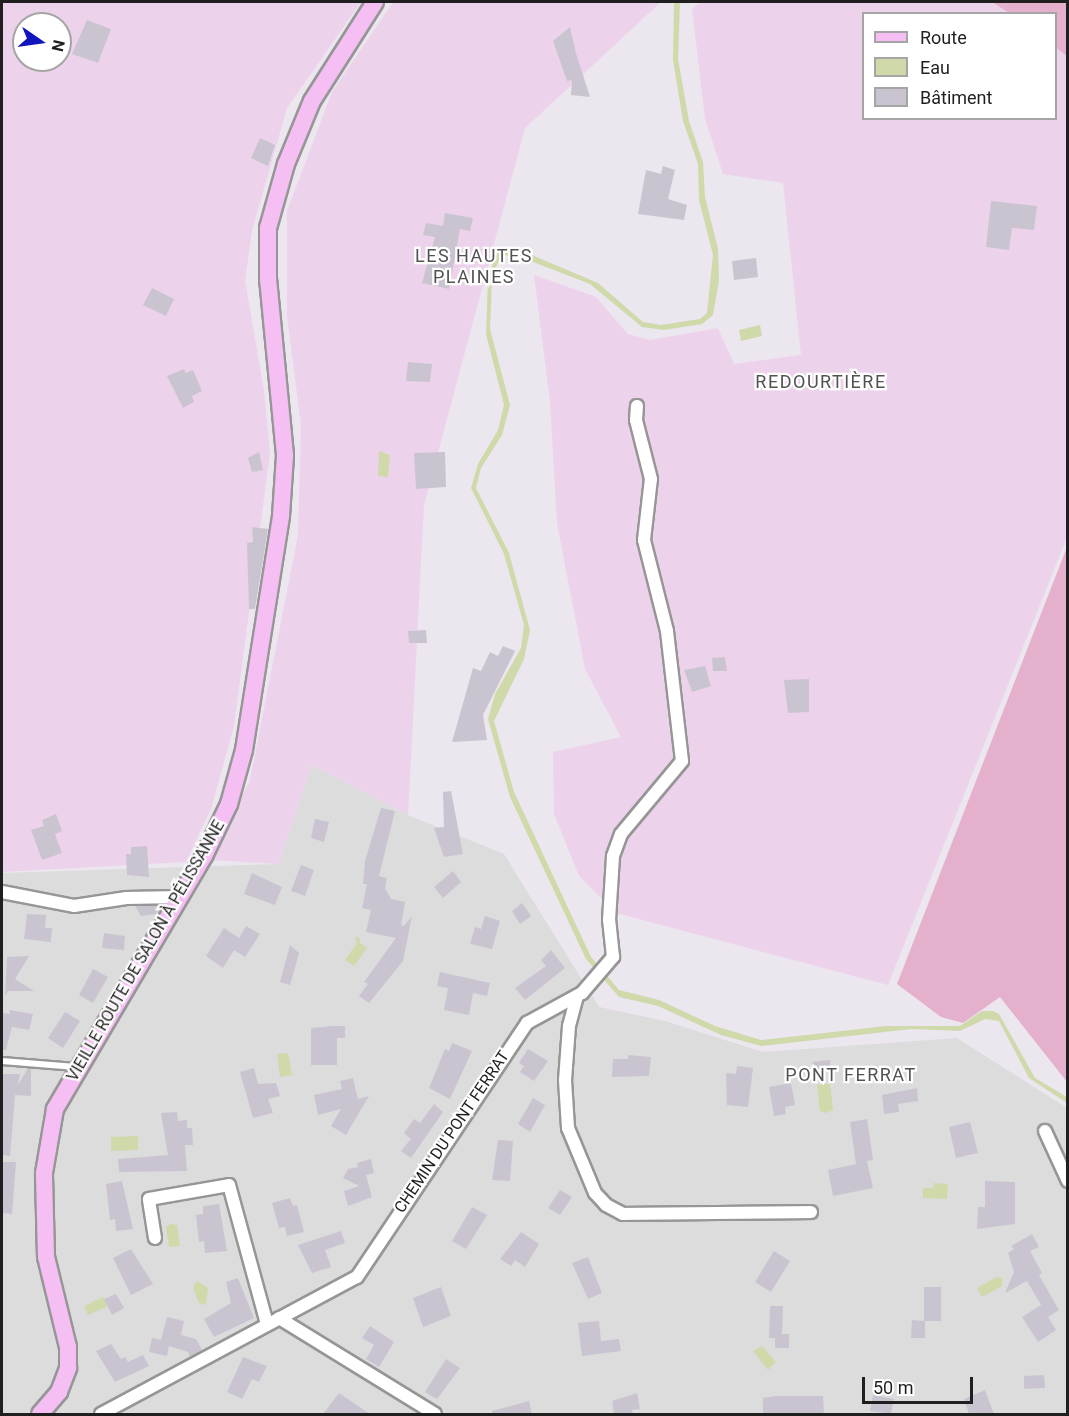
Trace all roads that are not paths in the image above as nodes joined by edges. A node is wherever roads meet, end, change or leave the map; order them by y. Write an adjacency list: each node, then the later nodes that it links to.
1 (375, 2): 4 (street, VIEILLE ROUTE DE SALON À PÉLISSANNE)
2 (637, 406): 5 (street, CHEMIN DU PONT FERRAT)
3 (2, 892): 4 (street)
4 (180, 897): 7 (street, VIEILLE ROUTE DE SALON À PÉLISSANNE)
5 (577, 996): 10 (street); 12 (street, CHEMIN DU PONT FERRAT)
6 (2, 1061): 7 (lane)
7 (80, 1068): 13 (street, VIEILLE ROUTE DE SALON À PÉLISSANNE)
8 (1044, 1131): 9 (street)
9 (1068, 1181)
10 (811, 1212)
11 (155, 1238): 12 (street)
12 (273, 1321): 14 (street, CHEMIN DU PONT FERRAT); 15 (street)
13 (40, 1414)
14 (101, 1414)
15 (435, 1414)

